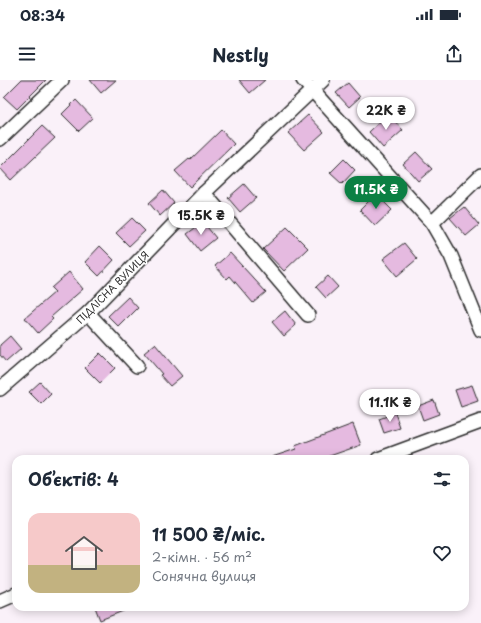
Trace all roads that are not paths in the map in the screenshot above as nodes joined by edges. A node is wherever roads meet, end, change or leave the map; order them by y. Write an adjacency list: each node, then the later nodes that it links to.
1 (62, 80): 5 (street)
2 (303, 80): 4 (street)
3 (323, 80): 4 (street, ПІДЛІСНА ВУЛИЦЯ)
4 (313, 90): 7 (street, ПІДЛІСНА ВУЛИЦЯ); 8 (street)
5 (0, 139)
6 (481, 175): 8 (street)
7 (204, 193): 9 (street, ПІДЛІСНА ВУЛИЦЯ); 10 (street)
8 (432, 223): 11 (street)
9 (88, 314): 12 (street); 13 (street, ПІДЛІСНА ВУЛИЦЯ)
10 (308, 315)
11 (481, 330)
12 (137, 366)
13 (0, 389)
14 (481, 421): 15 (street)
15 (389, 455)
16 (12, 596): 17 (street)
17 (0, 601)

